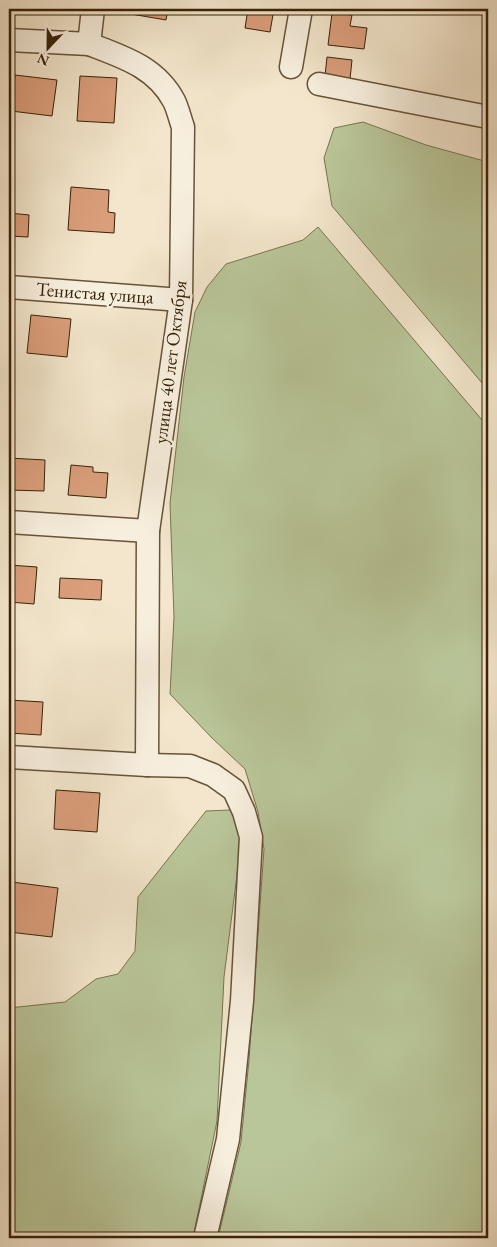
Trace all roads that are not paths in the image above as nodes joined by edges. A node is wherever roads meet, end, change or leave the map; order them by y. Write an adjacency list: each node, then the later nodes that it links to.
1 (93, 9): 4 (street)
2 (301, 9): 5 (street)
3 (9, 40): 4 (street, улица 40 лет Октября)
4 (89, 44): 9 (street, улица 40 лет Октября)
5 (291, 67)
6 (319, 84): 7 (street)
7 (488, 117)
8 (9, 287): 9 (street, Тенистая улица)
9 (180, 300): 11 (street, улица 40 лет Октября)
10 (9, 522): 11 (street)
11 (148, 531): 13 (street, улица 40 лет Октября)
12 (9, 757): 13 (street)
13 (147, 765): 14 (street)
14 (205, 1238)

